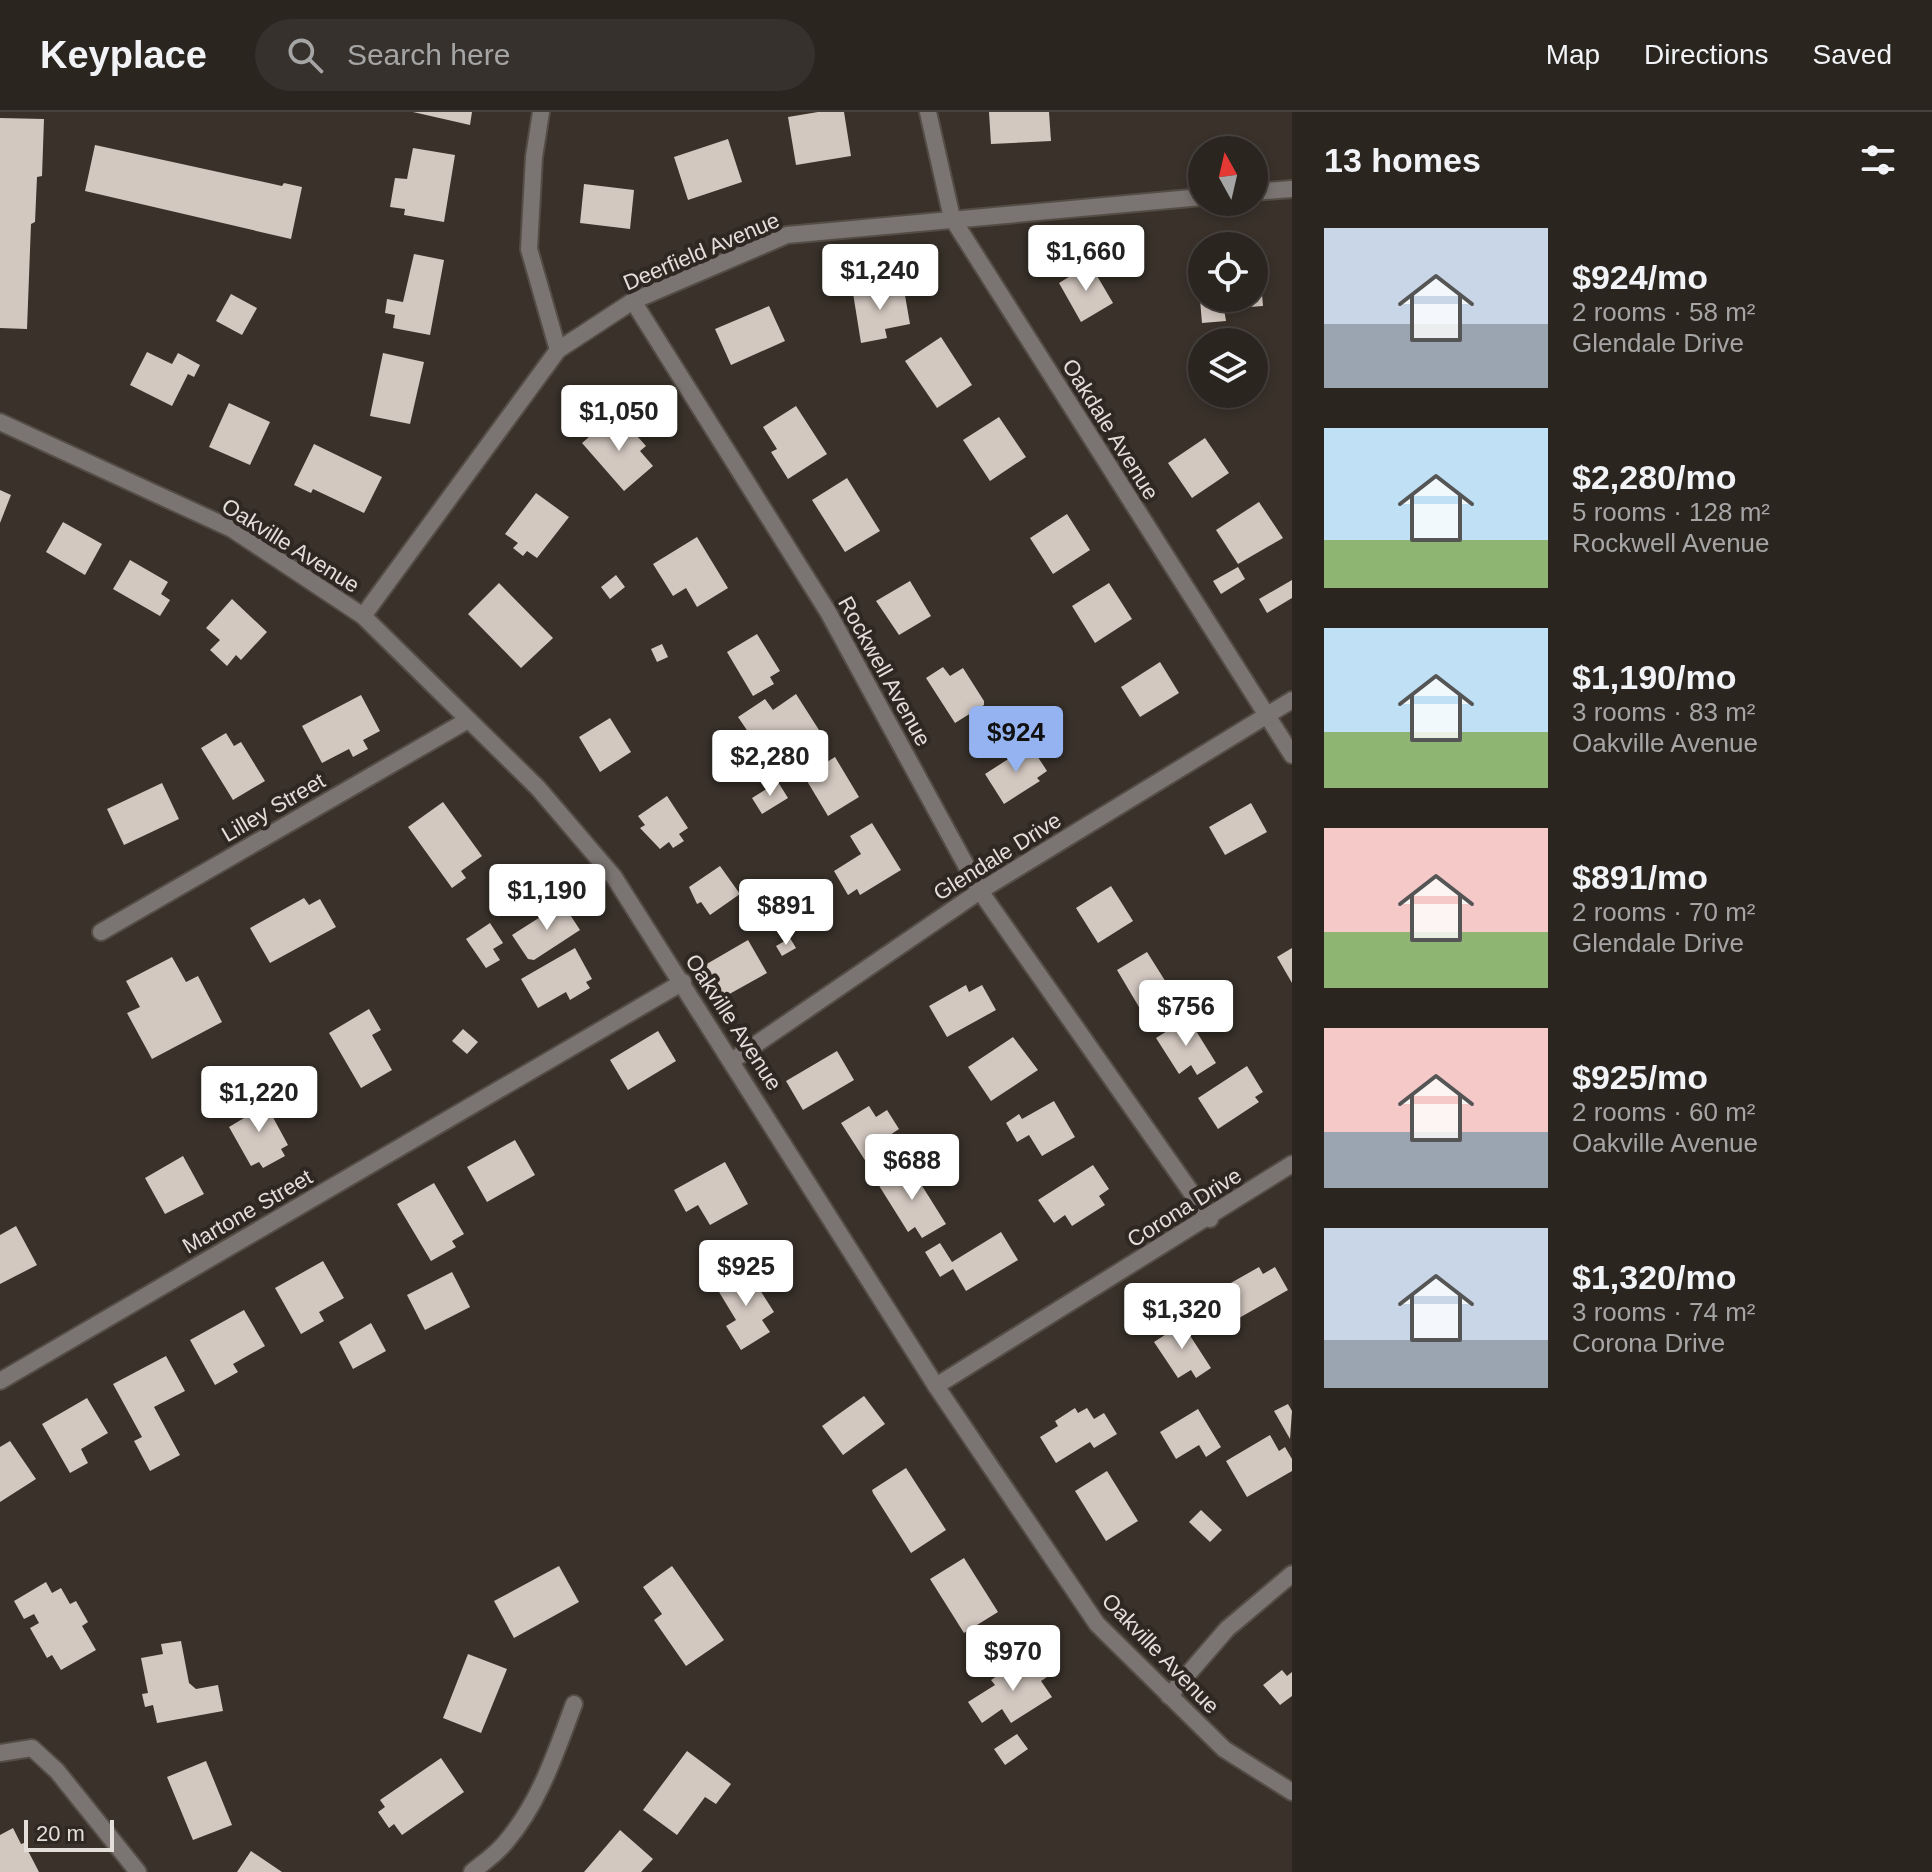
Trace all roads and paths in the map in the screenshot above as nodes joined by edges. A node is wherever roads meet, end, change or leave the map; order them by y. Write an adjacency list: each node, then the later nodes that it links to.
1 (541, 112): 8 (street)
2 (928, 112): 6 (street, Oakdale Avenue)
3 (1292, 189): 4 (street)
4 (1268, 191)
5 (1188, 198): 6 (street, Deerfield Avenue)
6 (952, 218): 7 (street, Deerfield Avenue); 12 (street, Oakdale Avenue)
7 (633, 301): 8 (street, Deerfield Avenue); 15 (street, Rockwell Avenue)
8 (558, 350): 10 (street, Deerfield Avenue)
9 (0, 422): 10 (street, Oakville Avenue)
10 (363, 616): 13 (street, Oakville Avenue)
11 (1292, 700): 12 (street, Glendale Drive)
12 (1266, 716): 14 (street, Oakdale Avenue); 15 (street, Glendale Drive)
13 (468, 720): 16 (street, Lilley Street); 17 (street, Oakville Avenue)
14 (1292, 755)
15 (980, 891): 18 (street, Glendale Drive); 20 (street, Rockwell Avenue)
16 (101, 932)
17 (683, 982): 18 (street, Oakville Avenue); 21 (street, Martone Street)
18 (733, 1060): 22 (street, Oakville Avenue)
19 (1292, 1164): 20 (street, Corona Drive)
20 (1210, 1219): 22 (street, Corona Drive)
21 (0, 1381)
22 (936, 1386): 24 (street, Oakville Avenue)
23 (1292, 1574): 24 (street)
24 (1169, 1696): 27 (street, Oakville Avenue)
25 (574, 1704): 29 (street)
26 (0, 1753): 28 (street)
27 (1292, 1792)
28 (138, 1872)
29 (472, 1872)

